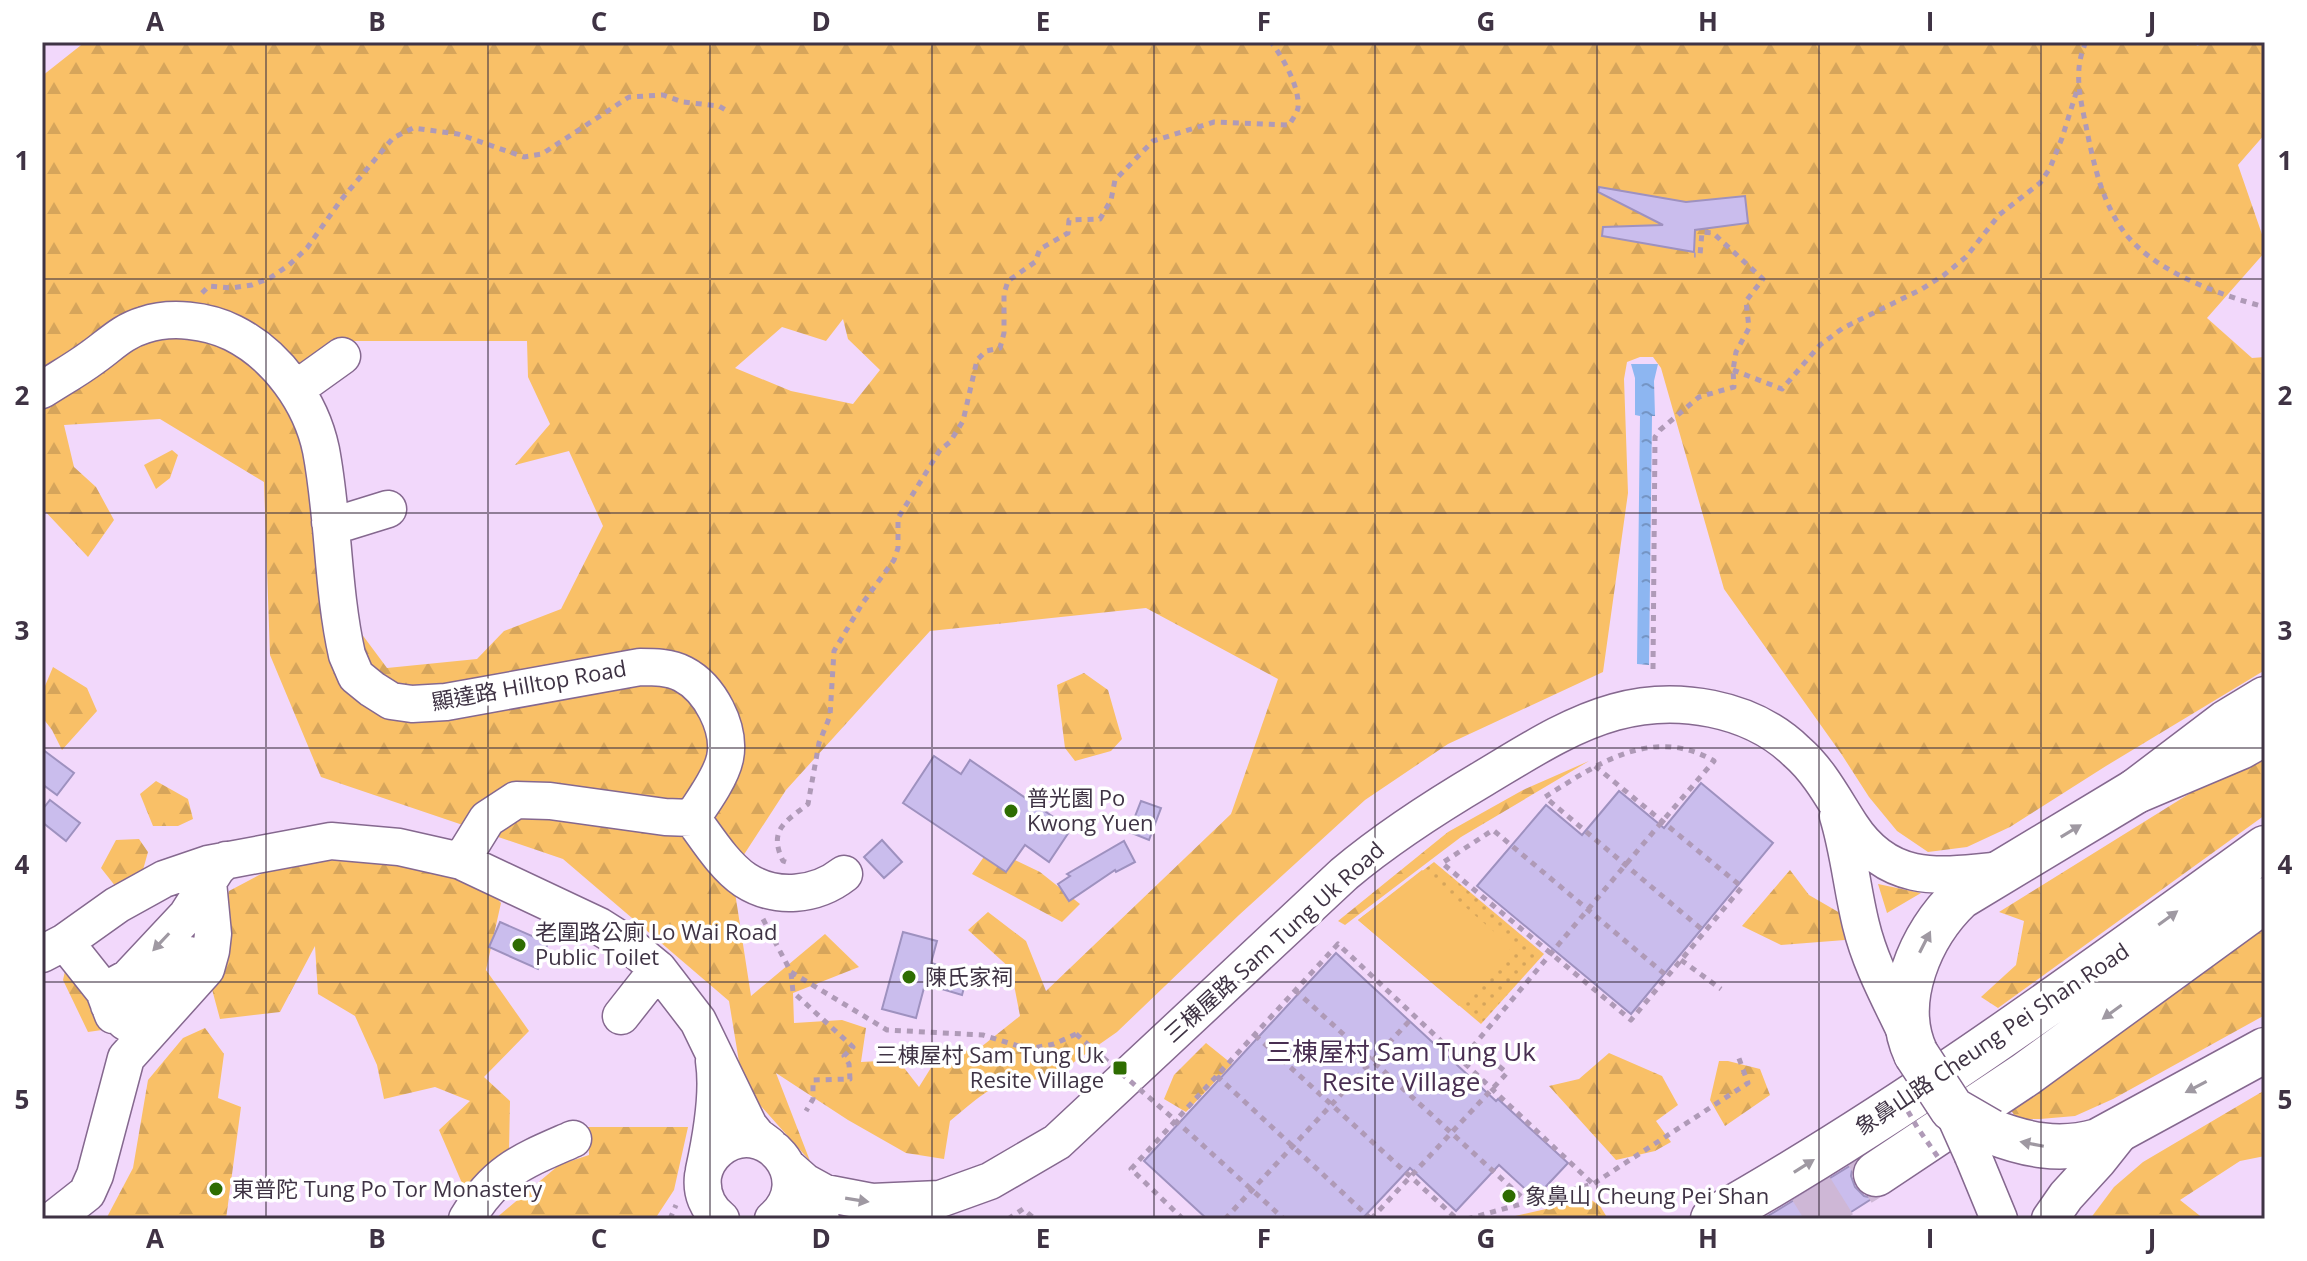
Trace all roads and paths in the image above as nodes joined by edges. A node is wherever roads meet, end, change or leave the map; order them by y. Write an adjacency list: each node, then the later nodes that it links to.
1 (1271, 42): 27 (path)
2 (2086, 42): 3 (path)
3 (2078, 87): 7 (path); 9 (path)
4 (729, 112): 6 (path)
5 (1694, 255): 9 (path)
6 (197, 305)
7 (2265, 307)
8 (342, 356): 10 (street)
9 (1733, 370): 14 (path)
10 (296, 389): 11 (street, 顯達路 Hilltop Road); 13 (street, 顯達路 Hilltop Road)
11 (42, 390)
12 (388, 509): 13 (street)
13 (330, 522): 20 (street, 顯達路 Hilltop Road)
14 (1653, 669)
15 (2265, 699): 18 (main road)
16 (2265, 733): 18 (main road)
17 (1595, 766): 21 (path); 21 (path); 24 (path)
18 (2136, 791): 25 (main road, one-way to 18)
19 (1832, 796): 25 (street, 三棟屋路 Sam Tung Uk Road); 51 (street, 三棟屋路 Sam Tung Uk Road); 68 (street, 三棟屋路 Sam Tung Uk Road)
20 (692, 818): 23 (street); 28 (street)
21 (1663, 821): 24 (path); 32 (path)
22 (2265, 848): 86 (main road, 象鼻山路 Cheung Pei Shan Road, one-way to 22)
23 (461, 861): 26 (street, 三棟屋路 Sam Tung Uk Road); 36 (street, 三棟屋路 Sam Tung Uk Road)
24 (1625, 865): 30 (path); 32 (path)
25 (2005, 870): 51 (main road, one-way to 25)
26 (217, 871): 31 (street); 33 (street, 三棟屋路 Sam Tung Uk Road); 41 (street, one-way to 41)
27 (837, 879): 28 (street)
28 (773, 891): 37 (path)
29 (2265, 900): 63 (main road, 象鼻山路 Cheung Pei Shan Road, one-way to 63)
30 (1587, 910): 34 (path); 34 (path); 38 (path)
31 (212, 921): 41 (street); 44 (street)
32 (1705, 932): 35 (path)
33 (54, 948): 41 (street)
34 (1551, 953): 38 (path); 53 (path)
35 (1681, 960): 38 (path); 39 (path)
36 (658, 969): 42 (street); 46 (street, 三棟屋路 Sam Tung Uk Road)
37 (791, 972): 55 (path); 56 (path, bridge)
38 (1667, 976)
39 (1721, 989)
40 (1295, 990): 43 (path); 45 (path); 50 (path)
41 (107, 998): 44 (street); 49 (street)
42 (621, 1016)
43 (1414, 1016): 50 (path); 53 (path)
44 (152, 1028): 49 (street)
45 (1255, 1035): 52 (path); 54 (path)
46 (711, 1045): 62 (street, 三棟屋路 Sam Tung Uk Road); 67 (street)
47 (2265, 1050): 57 (main road, one-way to 57)
48 (1737, 1053): 65 (path)
49 (126, 1058): 71 (street)
50 (1373, 1061): 54 (path); 58 (path)
51 (1908, 1063): 61 (main road, bridge); 61 (path, bridge)
52 (1217, 1076): 56 (path); 60 (path)
53 (1493, 1088): 58 (path); 65 (path)
54 (1332, 1104): 60 (path); 64 (path)
55 (806, 1111)
56 (1175, 1120): 66 (path); 80 (path)
57 (2126, 1125): 61 (main road, one-way to 61); 88 (street)
58 (1451, 1133): 64 (path); 69 (path)
59 (573, 1139): 72 (street)
60 (1293, 1146): 66 (path); 83 (path)
61 (1970, 1152): 87 (street)
62 (779, 1156): 67 (street); 68 (street, 三棟屋路 Sam Tung Uk Road, one-way to 68); 75 (street)
63 (1876, 1174)
64 (1410, 1176): 83 (path); 84 (path)
65 (1593, 1184): 69 (path)
66 (1252, 1190): 81 (path); 82 (path)
67 (695, 1194): 73 (path); 74 (street)
68 (940, 1199): 70 (street, 三棟屋路 Sam Tung Uk Road)
69 (1527, 1202): 85 (path)
70 (904, 1218)
71 (54, 1219)
72 (467, 1219)
73 (670, 1219)
74 (721, 1219)
75 (773, 1219)
76 (787, 1219): 77 (street)
77 (821, 1219)
78 (1008, 1219): 79 (path)
79 (1035, 1219)
80 (1183, 1219)
81 (1225, 1219)
82 (1284, 1219)
83 (1371, 1219)
84 (1457, 1219)
85 (1467, 1219)
86 (1713, 1219)
87 (1999, 1219)
88 (2050, 1219)

